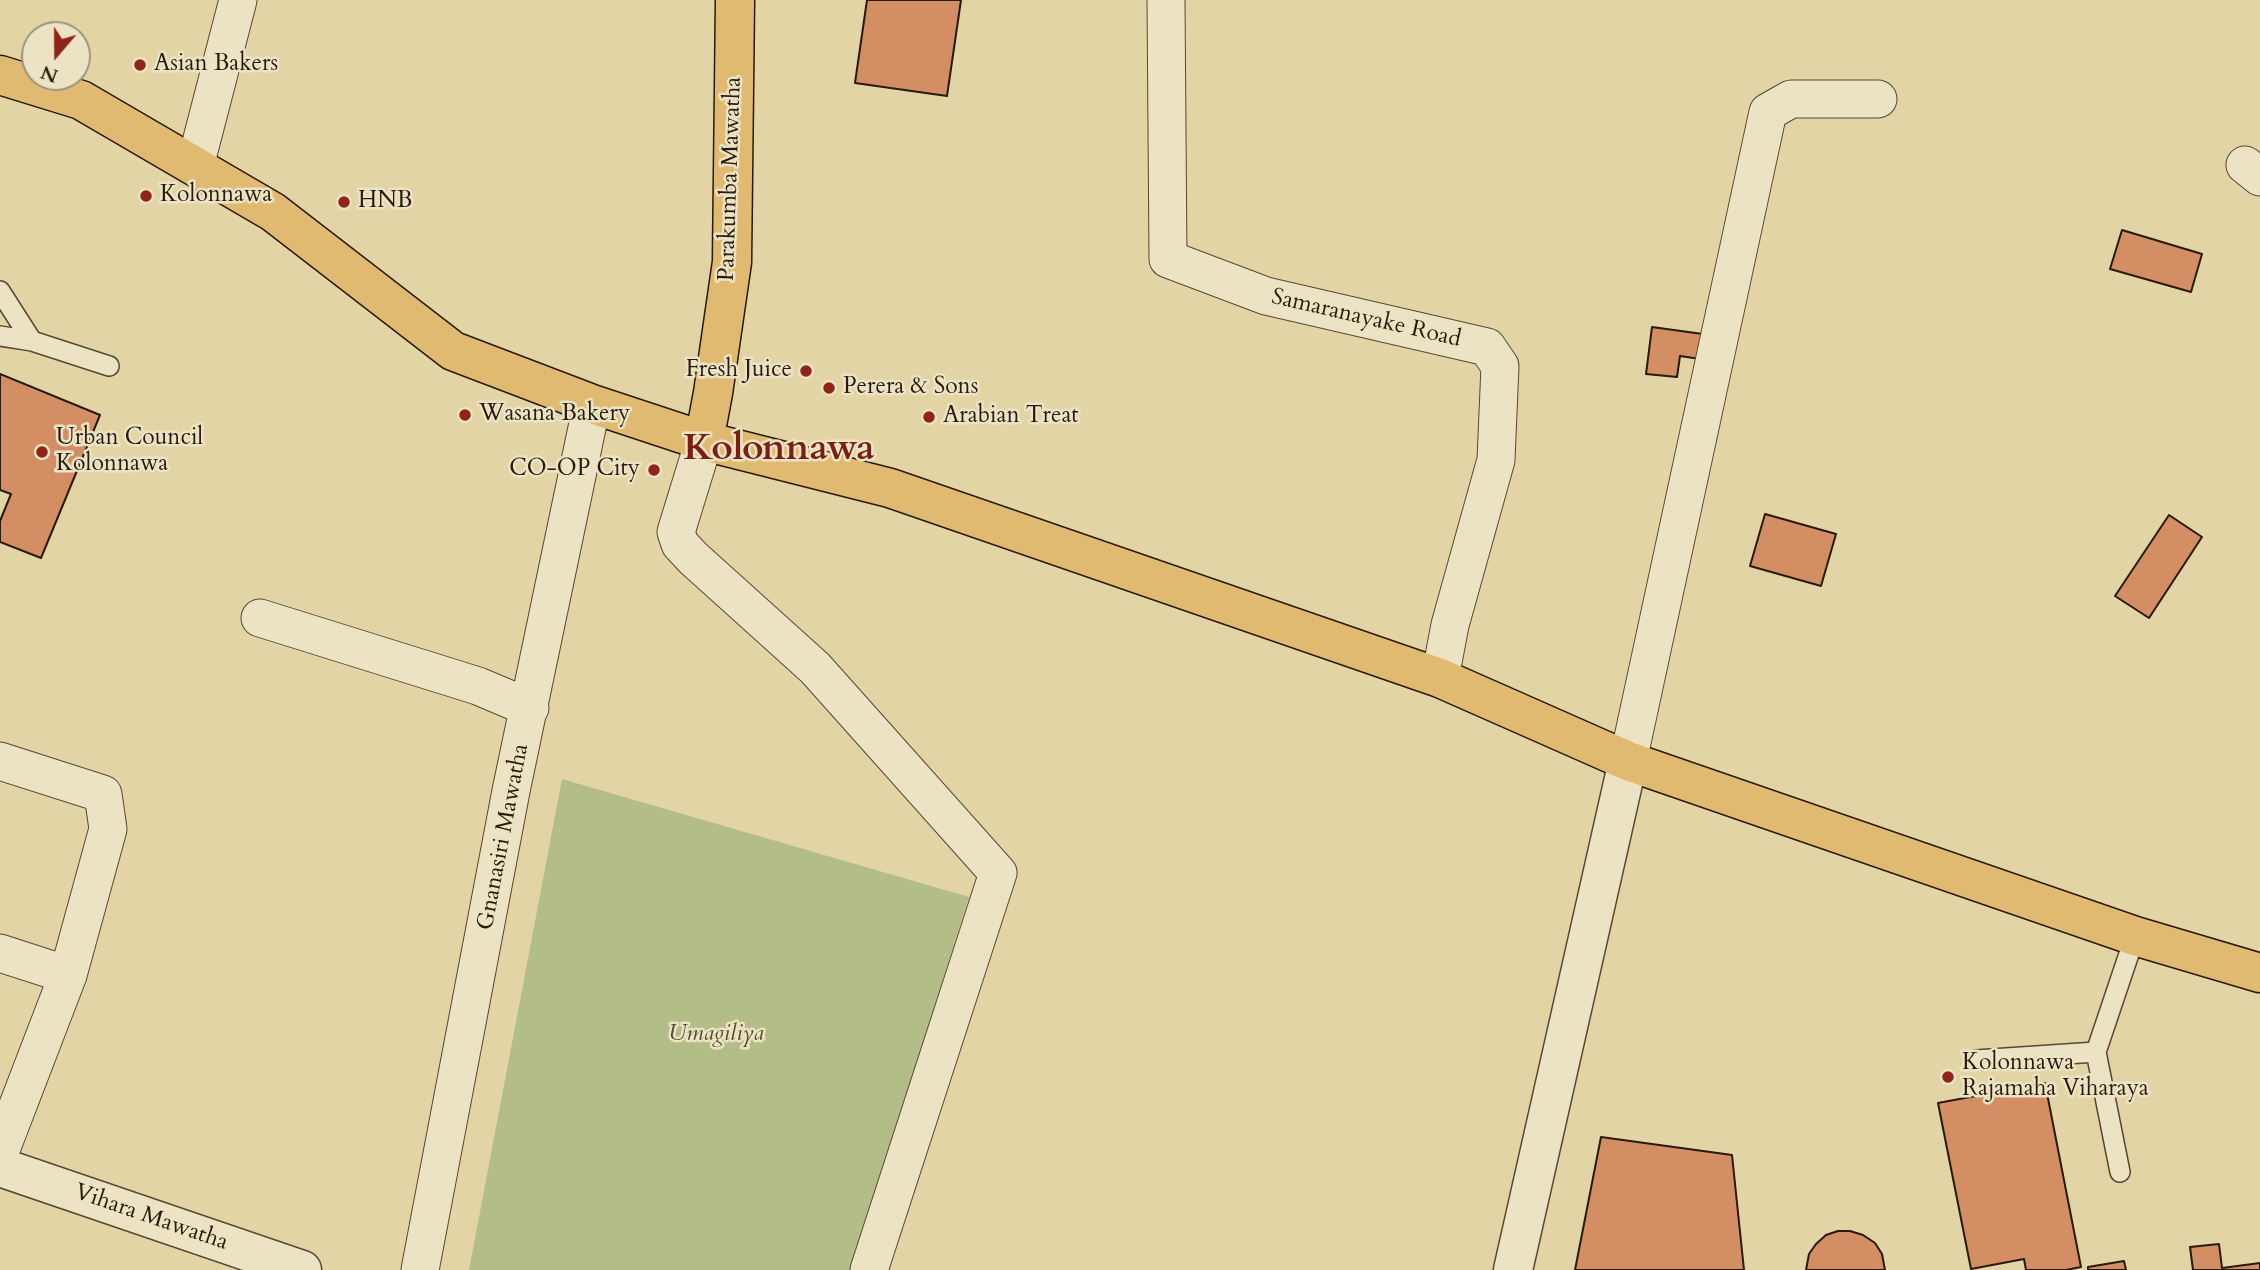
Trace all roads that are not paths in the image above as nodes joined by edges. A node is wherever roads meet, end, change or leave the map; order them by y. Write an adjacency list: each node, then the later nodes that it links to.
1 (238, 0): 6 (street)
2 (735, 0): 12 (main road, Parakumba Mawatha)
3 (1166, 0): 14 (street, Samaranayake Road)
4 (0, 75): 6 (main road)
5 (1878, 99): 17 (street)
6 (195, 166): 11 (main road)
7 (0, 291): 9 (lane)
8 (0, 336): 9 (lane)
9 (32, 341): 10 (lane)
10 (109, 366)
11 (592, 404): 12 (main road); 15 (street, Gnanasiri Mawatha)
12 (704, 441): 14 (main road); 29 (street)
13 (260, 618): 15 (street)
14 (1440, 678): 17 (main road)
15 (530, 708): 28 (street, Gnanasiri Mawatha)
16 (0, 761): 21 (street)
17 (1628, 761): 18 (main road); 30 (street)
18 (2135, 936): 20 (main road); 22 (lane)
19 (0, 953): 21 (street)
20 (2260, 973)
21 (68, 975): 24 (street)
22 (2096, 1052): 23 (lane); 26 (lane)
23 (1976, 1060)
24 (0, 1152)
25 (0, 1167): 27 (street, Vihara Mawatha)
26 (2120, 1172)
27 (302, 1270)
28 (420, 1270)
29 (869, 1270)
30 (1513, 1270)

